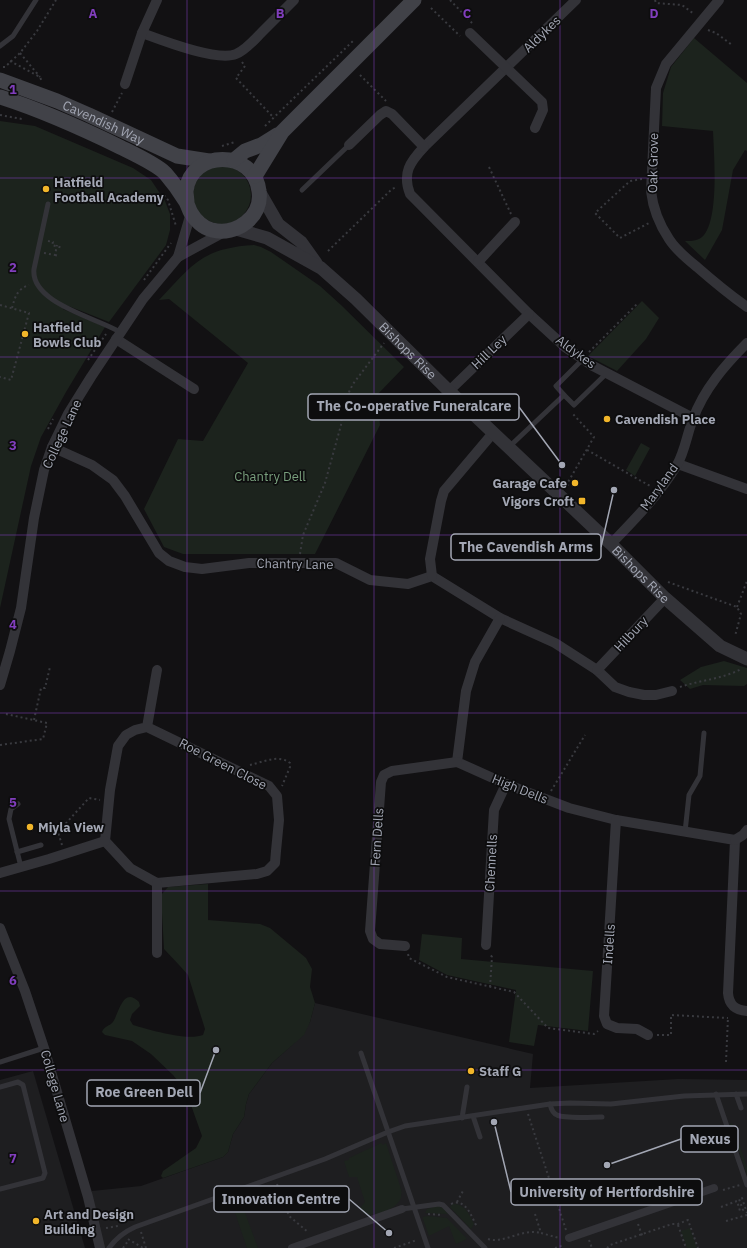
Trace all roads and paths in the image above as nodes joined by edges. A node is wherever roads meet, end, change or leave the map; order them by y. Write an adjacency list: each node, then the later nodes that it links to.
1 (36, 0): 16 (lane)
2 (56, 0): 17 (path)
3 (157, 0): 12 (street)
4 (294, 0): 18 (street)
5 (414, 0): 34 (main road)
6 (450, 0): 13 (path)
7 (576, 0): 20 (street, Aldykes)
8 (655, 0): 11 (path)
9 (718, 0): 11 (street, Oak Grove)
10 (431, 8): 13 (path)
11 (700, 23): 15 (path); 43 (street, Oak Grove)
12 (142, 33): 18 (street); 24 (street)
13 (470, 33): 20 (street)
14 (357, 37): 30 (path)
15 (732, 45)
16 (0, 46)
17 (20, 53): 19 (path); 23 (path)
18 (236, 54): 30 (path)
19 (10, 61): 21 (path); 23 (path)
20 (507, 68): 32 (street); 37 (street, Aldykes)
21 (2, 74): 40 (main road, Cavendish Way)
22 (360, 75): 27 (path)
23 (40, 77): 25 (path)
24 (125, 84): 28 (path)
25 (44, 86)
26 (0, 97): 49 (main road, Cavendish Way)
27 (386, 111): 36 (street); 37 (street)
28 (112, 113)
29 (0, 115): 31 (path)
30 (274, 118): 33 (path)
31 (22, 119)
32 (536, 128)
33 (262, 129)
34 (282, 132): 39 (main road); 42 (main road)
35 (239, 140): 38 (path)
36 (348, 145): 45 (lane)
37 (424, 147): 44 (street, Aldykes)
38 (219, 148)
39 (234, 160): 40 (main road, Cavendish Way); 42 (main road)
40 (209, 161): 49 (main road)
41 (489, 167): 51 (path)
42 (255, 176): 46 (main road)
43 (651, 177): 50 (street, Oak Grove); 50 (path)
44 (406, 184): 59 (path); 64 (street, Aldykes)
45 (302, 190)
46 (260, 191): 52 (main road); 65 (street, Bishops Rise)
47 (164, 194): 53 (path)
48 (48, 204): 55 (lane)
49 (189, 208): 52 (main road, Cavendish Way); 63 (street, College Lane)
50 (657, 218): 70 (street, Oak Grove)
51 (515, 222): 64 (street)
52 (230, 230): 63 (street, College Lane); 65 (street, Bishops Rise)
53 (177, 232)
54 (174, 238): 62 (path)
55 (40, 239): 56 (path); 58 (lane)
56 (57, 246): 57 (path); 60 (path)
57 (63, 248)
58 (37, 251): 60 (path); 66 (lane)
59 (328, 251)
60 (55, 255): 61 (path)
61 (59, 256)
62 (162, 256)
63 (178, 256): 72 (street, College Lane)
64 (478, 262): 71 (street, Aldykes)
65 (317, 265): 79 (street, Bishops Rise)
66 (36, 284): 69 (path); 72 (lane)
67 (638, 303): 75 (path)
68 (0, 305): 69 (path)
69 (12, 308): 77 (path)
70 (747, 308)
71 (529, 314): 75 (street, Aldykes); 79 (street, Hill Ley)
72 (118, 336): 78 (street); 84 (street, College Lane)
73 (384, 343): 92 (path)
74 (747, 343): 82 (street, Maryland)
75 (583, 359): 76 (street, Aldykes); 80 (lane)
76 (608, 373): 80 (lane); 82 (street, Aldykes)
77 (0, 377)
78 (194, 389)
79 (449, 391): 83 (street, Bishops Rise)
80 (564, 395): 85 (lane)
81 (569, 410): 86 (path)
82 (693, 418): 87 (street, Maryland)
83 (493, 433): 85 (street, Bishops Rise); 93 (street)
84 (52, 447): 93 (street, Chantry Lane); 104 (street, College Lane)
85 (508, 448): 91 (street, Bishops Rise)
86 (586, 450): 88 (path); 90 (path)
87 (678, 464): 89 (street); 90 (street, Maryland)
88 (570, 489)
89 (747, 489)
90 (660, 491): 91 (street, Maryland)
91 (611, 544): 96 (street, Bishops Rise)
92 (300, 554)
93 (432, 576): 98 (street)
94 (747, 581): 97 (path)
95 (668, 582): 97 (path)
96 (665, 598): 100 (street, Bishops Rise); 103 (street, Hilbury)
97 (737, 607): 99 (path)
98 (500, 618): 103 (street); 112 (street)
99 (735, 636)
100 (746, 662): 105 (path)
101 (50, 667): 107 (path)
102 (157, 670): 108 (street)
103 (597, 670): 105 (street)
104 (0, 685)
105 (672, 690)
106 (6, 714): 107 (path)
107 (34, 720): 111 (path)
108 (147, 726): 113 (street, Roe Green Close); 117 (street)
109 (704, 733): 121 (lane)
110 (585, 735): 116 (path)
111 (0, 745)
112 (457, 762): 114 (street, High Dells); 132 (street, Fern Dells)
113 (235, 769): 115 (street, Roe Green Close); 115 (path)
114 (506, 784): 116 (street, High Dells); 131 (street, Chennells)
115 (277, 796): 129 (street, Roe Green Close)
116 (546, 799): 119 (street, High Dells)
117 (108, 803): 123 (street); 126 (path)
118 (18, 804): 125 (lane)
119 (616, 820): 121 (street, High Dells); 138 (street, Indells)
120 (747, 830): 122 (street)
121 (686, 832): 122 (street, High Dells)
122 (735, 840): 135 (street)
123 (105, 841): 126 (street); 129 (street)
124 (41, 844): 125 (lane)
125 (17, 852): 127 (lane)
126 (64, 854): 127 (street)
127 (21, 867): 128 (street)
128 (0, 873)
129 (157, 883): 133 (street)
130 (0, 928): 140 (street, College Lane)
131 (486, 945): 134 (path)
132 (405, 946): 134 (path)
133 (156, 953)
134 (490, 987): 138 (path)
135 (733, 1007): 136 (street); 137 (path)
136 (747, 1011)
137 (728, 1018): 139 (path); 143 (path)
138 (607, 1024): 139 (street)
139 (648, 1035)
140 (44, 1048): 142 (lane); 186 (street, College Lane)
141 (362, 1053): 155 (lane)
142 (0, 1062)
143 (726, 1062)
144 (0, 1087): 160 (lane)
145 (467, 1088): 154 (lane)
146 (716, 1094): 147 (lane); 149 (lane); 159 (lane)
147 (736, 1094): 148 (lane); 151 (lane)
148 (747, 1094)
149 (550, 1104): 150 (lane); 153 (lane)
150 (525, 1108): 152 (lane); 182 (path)
151 (741, 1108)
152 (473, 1116): 154 (lane); 156 (lane)
153 (602, 1117)
154 (462, 1118): 155 (lane)
155 (388, 1132): 157 (lane); 164 (lane)
156 (480, 1137)
157 (275, 1178): 176 (lane); 185 (path)
158 (739, 1185): 162 (path)
159 (747, 1185)
160 (0, 1189)
161 (464, 1189): 163 (path)
162 (718, 1189): 170 (street)
163 (457, 1202): 166 (path); 178 (path)
164 (414, 1207): 166 (lane); 167 (lane); 171 (lane)
165 (721, 1207): 169 (path)
166 (447, 1208): 172 (lane)
167 (402, 1209): 185 (street)
168 (535, 1214): 179 (path)
169 (747, 1214): 173 (path)
170 (635, 1215): 180 (path); 182 (street)
171 (417, 1216): 172 (path); 181 (lane)
172 (455, 1216): 194 (lane)
173 (726, 1221)
174 (678, 1224): 180 (path); 196 (path); 197 (path)
175 (118, 1226): 177 (path)
176 (139, 1226): 187 (lane); 190 (path)
177 (106, 1229)
178 (478, 1230)
179 (541, 1233): 182 (path); 184 (path)
180 (642, 1234): 183 (path); 195 (path)
181 (424, 1238): 192 (path); 193 (lane)
182 (566, 1238)
183 (643, 1238)
184 (487, 1239)
185 (313, 1240): 191 (street)
186 (100, 1248)
187 (109, 1248)
188 (123, 1248): 189 (path)
189 (143, 1248)
190 (146, 1248)
191 (292, 1248)
192 (394, 1248)
193 (428, 1248)
194 (486, 1248)
195 (607, 1248)
196 (686, 1248)
197 (698, 1248)

